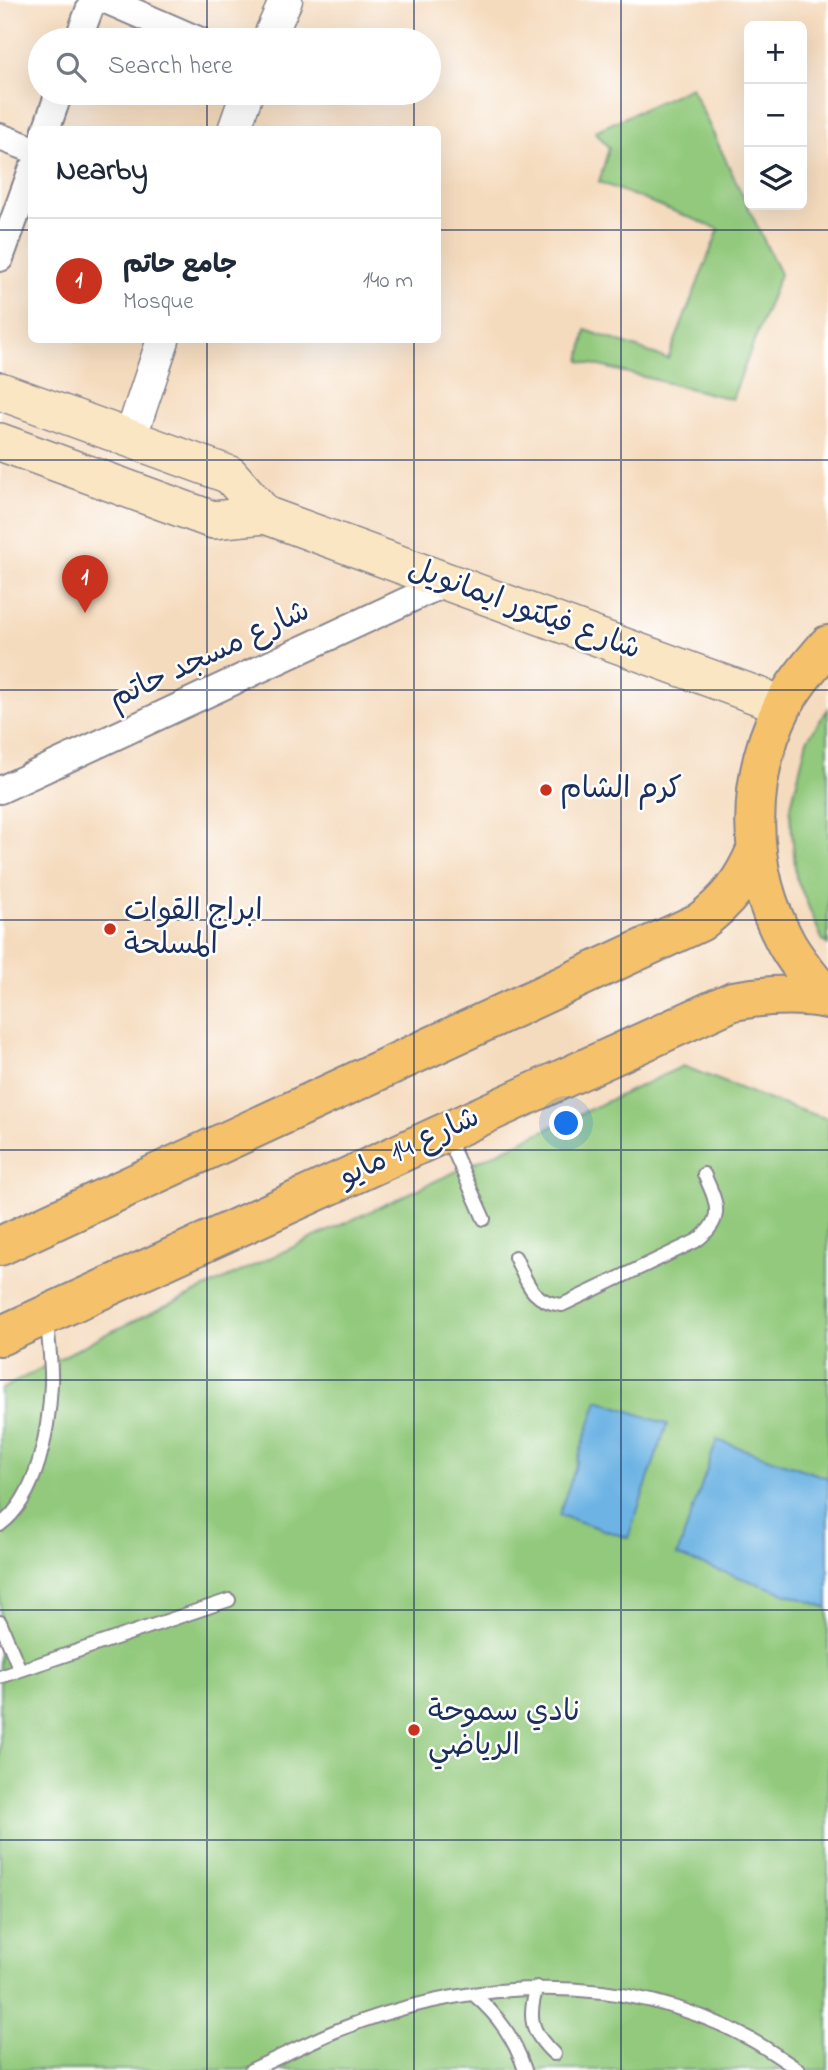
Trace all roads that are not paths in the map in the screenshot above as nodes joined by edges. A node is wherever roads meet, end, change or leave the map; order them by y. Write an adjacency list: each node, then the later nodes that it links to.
1 (93, 0): 4 (street)
2 (106, 0): 5 (street)
3 (286, 0): 6 (street)
4 (82, 28)
5 (170, 28)
6 (273, 28)
7 (55, 105): 9 (street)
8 (243, 105): 10 (street)
9 (48, 126)
10 (235, 126)
11 (0, 136): 12 (street)
12 (28, 147)
13 (28, 181): 14 (street)
14 (0, 258)
15 (162, 343): 17 (street)
16 (0, 391): 17 (main road, شارع فيكتور ايمانويل)
17 (130, 439): 19 (main road, شارع فيكتور ايمانويل)
18 (0, 442): 19 (main road, شارع فيكتور ايمانويل)
19 (265, 515): 20 (main road, شارع فيكتور ايمانويل)
20 (447, 582): 22 (main road, شارع فيكتور ايمانويل); 23 (street, شارع مسجد حاتم)
21 (828, 645): 22 (main road)
22 (783, 705): 24 (main road)
23 (0, 790)
24 (756, 850): 25 (main road); 29 (main road)
25 (828, 999): 26 (main road, شارع 14 مايو)
26 (445, 1132): 28 (lane); 31 (main road, شارع 14 مايو)
27 (704, 1174): 30 (lane)
28 (484, 1219)
29 (0, 1246)
30 (515, 1257)
31 (46, 1315): 32 (main road, شارع 14 مايو); 33 (lane)
32 (0, 1336)
33 (0, 1525)
34 (229, 1600): 36 (lane)
35 (0, 1622): 36 (lane)
36 (20, 1670): 37 (lane)
37 (0, 1677)
38 (537, 1987): 39 (lane); 40 (lane); 43 (lane)
39 (473, 1994): 41 (lane); 42 (lane)
40 (554, 2054)
41 (251, 2070)
42 (526, 2070)
43 (799, 2070)

